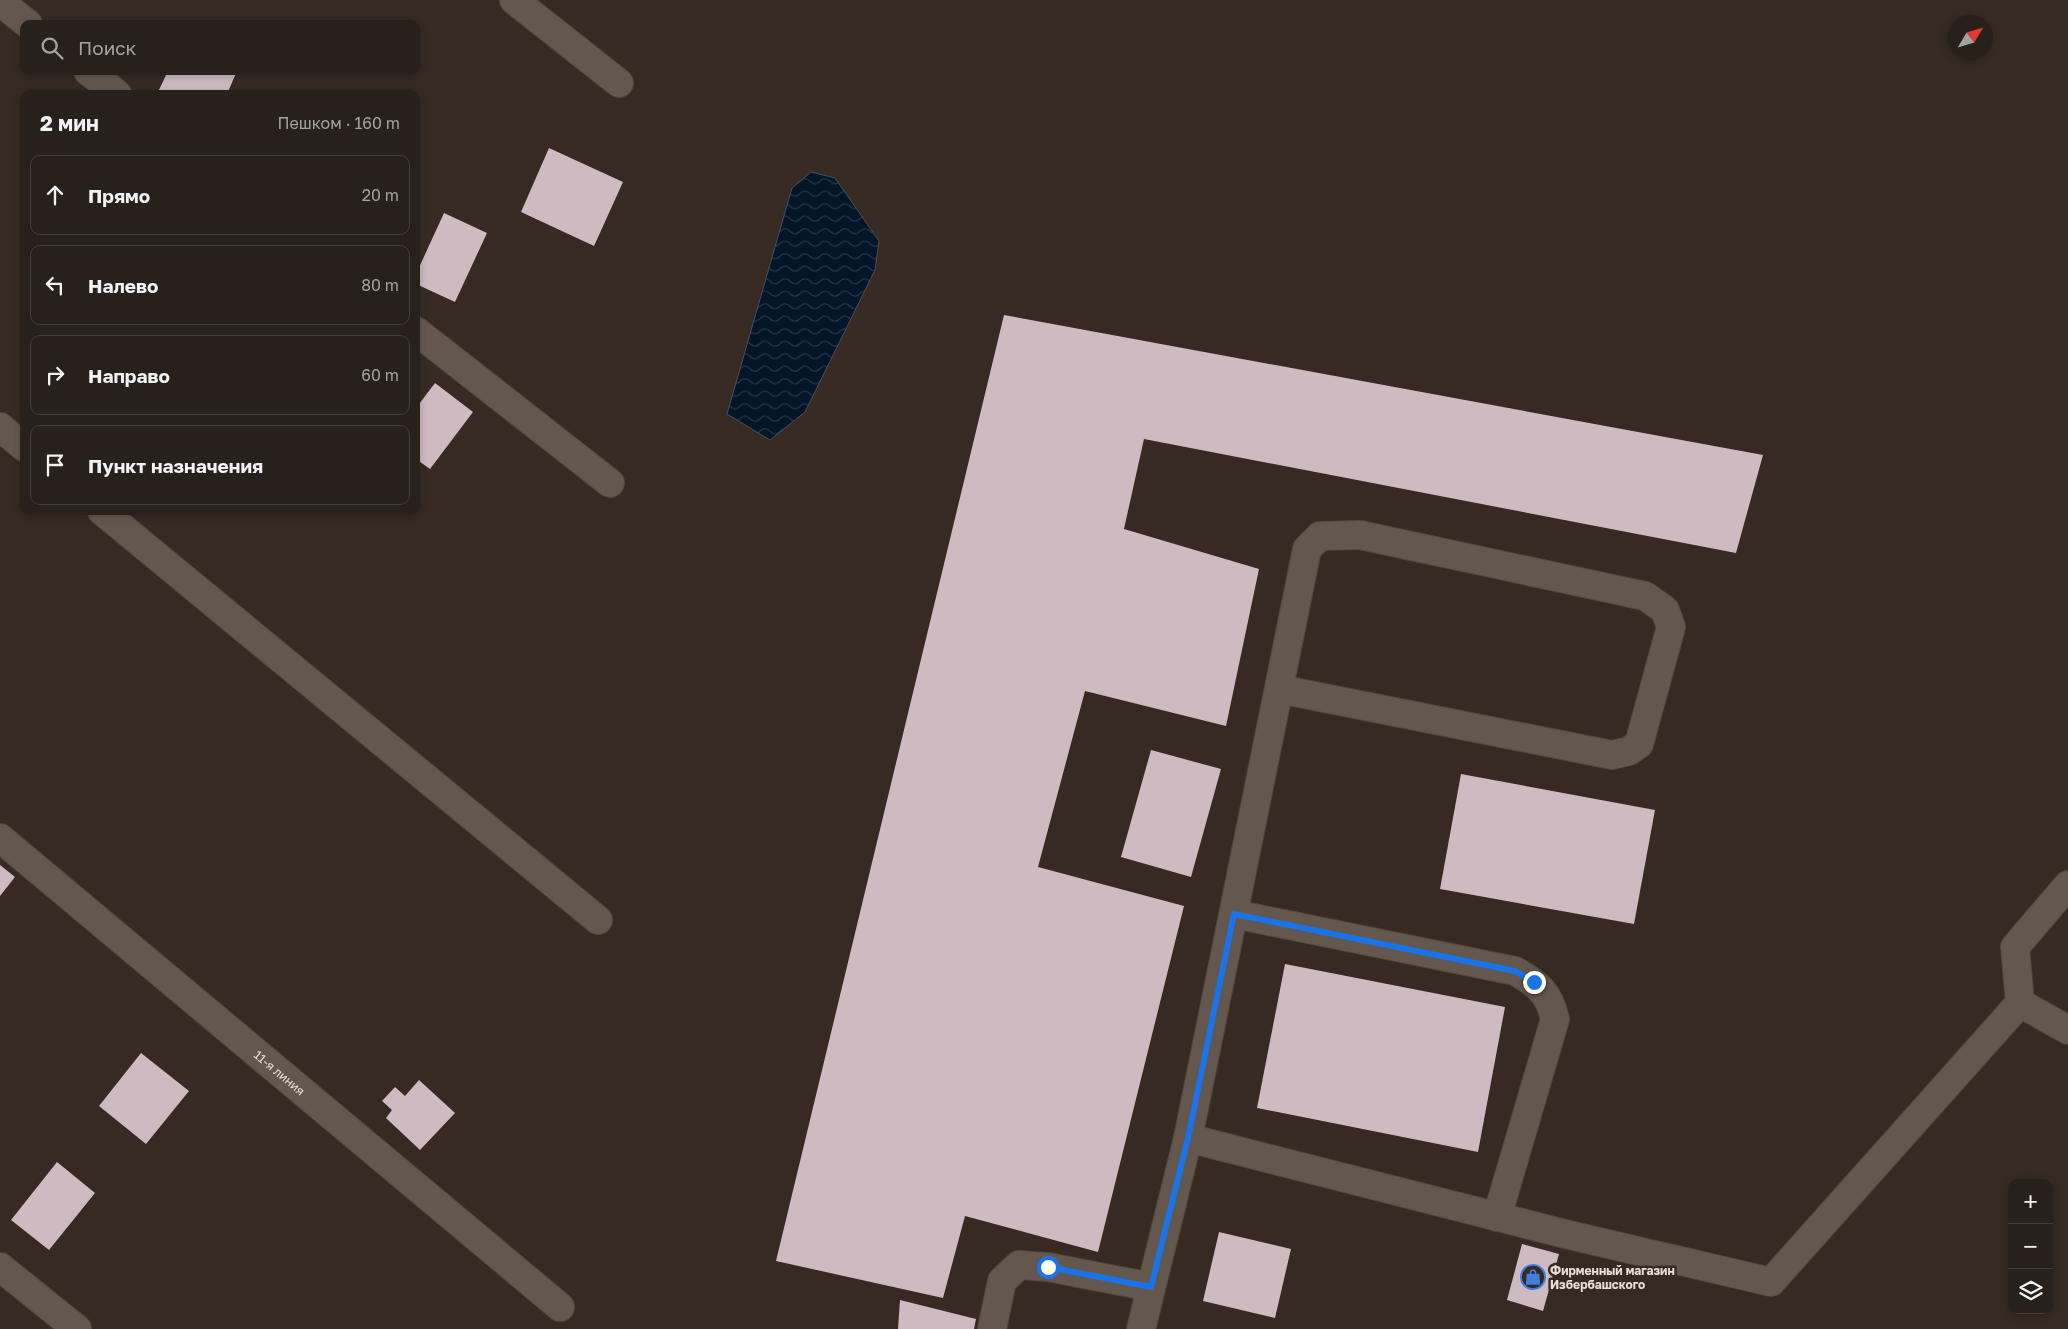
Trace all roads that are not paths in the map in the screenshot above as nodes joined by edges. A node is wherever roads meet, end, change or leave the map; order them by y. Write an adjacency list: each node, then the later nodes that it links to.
1 (514, 0): 5 (street)
2 (0, 2): 3 (street)
3 (23, 20)
4 (93, 75): 6 (street)
5 (619, 83)
6 (111, 90)
7 (420, 333): 10 (street)
8 (0, 427): 9 (street)
9 (20, 444)
10 (610, 483)
11 (107, 515): 16 (street)
12 (1279, 689): 12 (street); 15 (street)
13 (0, 838): 23 (street, 11-я линия)
14 (2068, 885): 17 (street)
15 (1234, 914): 19 (street); 20 (street)
16 (598, 920)
17 (2020, 1003): 18 (street); 20 (street)
18 (2068, 1030)
19 (1188, 1138): 20 (street); 22 (street)
20 (1497, 1217)
21 (0, 1266): 24 (street)
22 (1151, 1287): 25 (street); 26 (street)
23 (560, 1307)
24 (77, 1329)
25 (992, 1329)
26 (1141, 1329)

